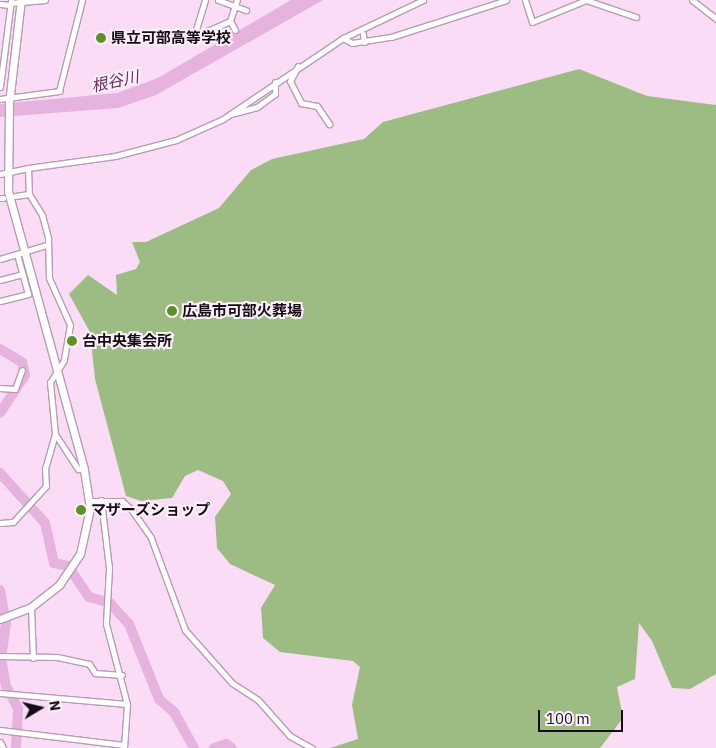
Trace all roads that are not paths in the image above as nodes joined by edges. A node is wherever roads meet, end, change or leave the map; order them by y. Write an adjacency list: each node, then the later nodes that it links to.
1 (45, 0): 9 (street)
2 (82, 0): 27 (street)
3 (205, 0): 17 (street)
4 (218, 0): 12 (street)
5 (423, 0): 21 (street)
6 (506, 0): 22 (street)
7 (525, 0): 10 (street)
8 (692, 0): 16 (street)
9 (21, 2): 11 (street); 27 (street)
10 (606, 2): 15 (street)
11 (11, 3): 13 (street); 20 (street)
12 (236, 3): 14 (street); 17 (street)
13 (0, 4)
14 (246, 10)
15 (636, 18)
16 (716, 20)
17 (230, 21): 18 (street)
18 (234, 30)
19 (363, 34): 22 (street)
20 (3, 38): 25 (street)
21 (343, 38): 22 (street); 23 (street)
22 (364, 42)
23 (298, 66): 24 (street); 29 (street)
24 (276, 82): 28 (street); 28 (street)
25 (0, 87)
26 (0, 99): 27 (street)
27 (9, 100): 31 (street)
28 (230, 114): 30 (street)
29 (329, 124)
30 (28, 168): 31 (street); 32 (street)
31 (3, 174): 35 (street)
32 (29, 194): 33 (street); 34 (street)
33 (15, 196)
34 (46, 245): 35 (street); 40 (street)
35 (20, 253): 36 (street); 37 (street); 40 (street)
36 (0, 259)
37 (22, 274): 38 (street); 39 (street)
38 (0, 280)
39 (0, 301)
40 (56, 367): 43 (street); 44 (street)
41 (22, 370): 42 (street)
42 (0, 388)
43 (55, 434): 44 (street); 47 (street)
44 (84, 469): 45 (street)
45 (90, 500): 46 (street); 48 (street)
46 (101, 500): 52 (street); 59 (street)
47 (0, 523)
48 (31, 607): 49 (street); 51 (street)
49 (0, 619)
50 (1, 656): 51 (street)
51 (33, 658): 52 (street)
52 (122, 675): 54 (street)
53 (0, 693): 54 (street)
54 (127, 704): 57 (street)
55 (0, 730): 57 (street)
56 (0, 742): 58 (street)
57 (124, 747)
58 (3, 748)
59 (312, 748)

